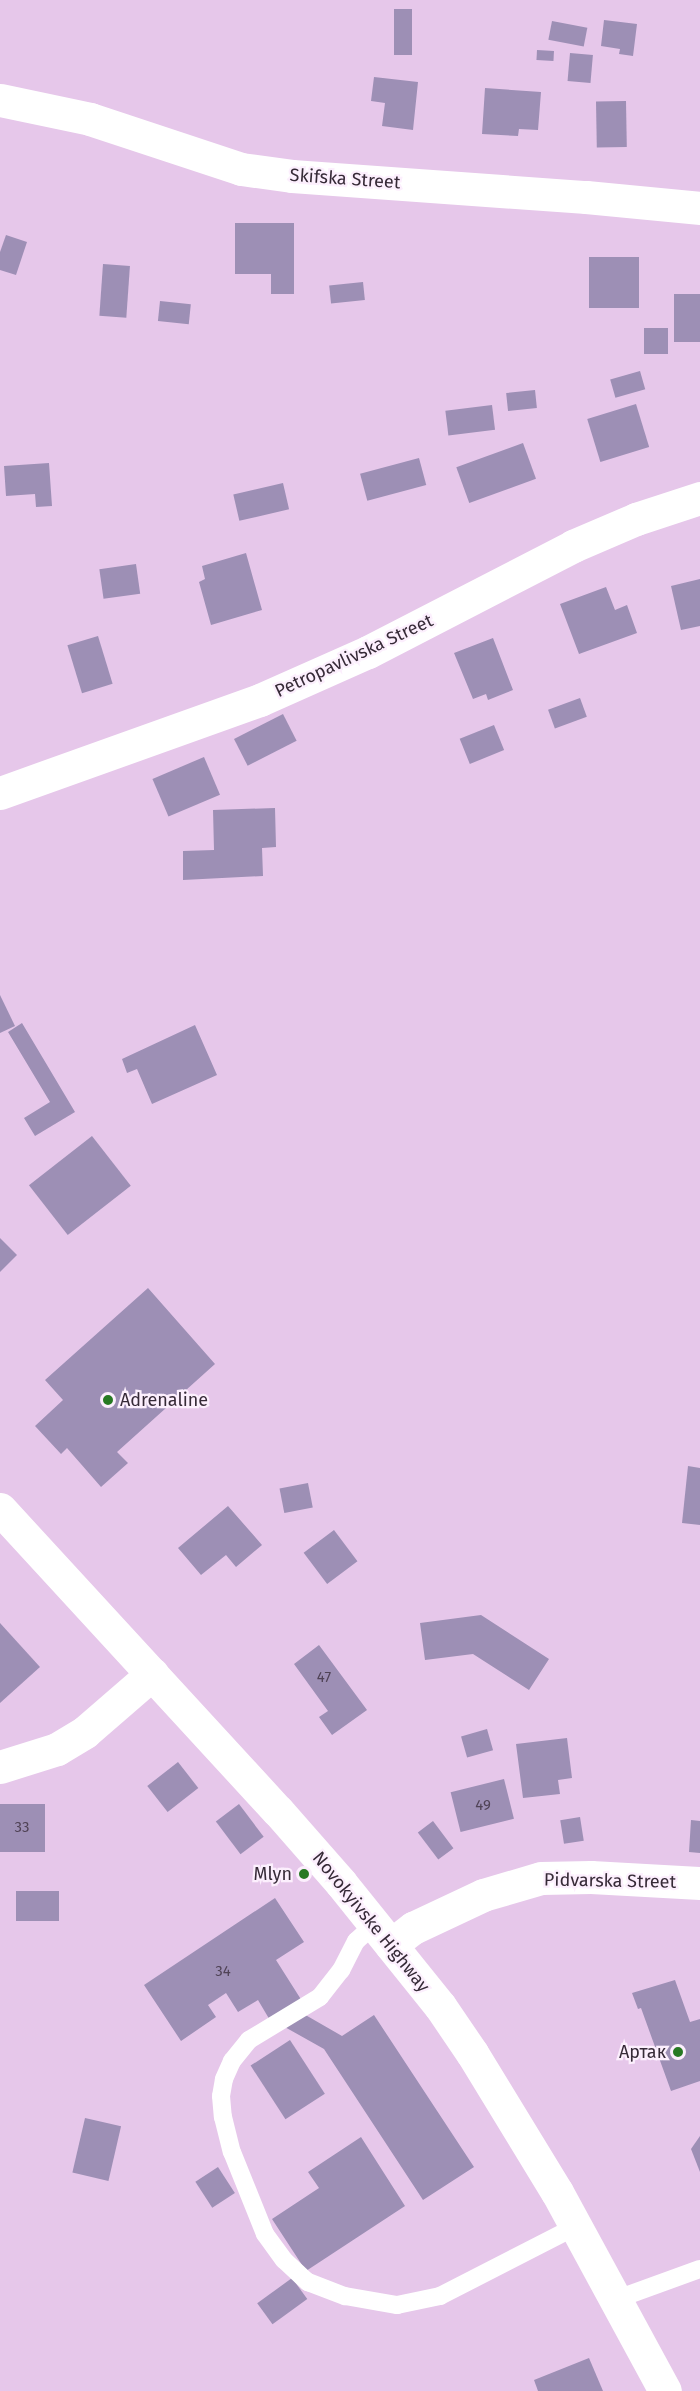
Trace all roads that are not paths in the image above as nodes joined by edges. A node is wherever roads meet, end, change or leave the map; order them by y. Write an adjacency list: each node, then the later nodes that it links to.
1 (0, 100): 2 (street, Skifska Street)
2 (700, 208)
3 (700, 498): 4 (street, Petropavlivska Street)
4 (0, 793)
5 (0, 1509): 6 (street, Novokyivske Highway)
6 (152, 1674): 7 (street); 9 (street, Novokyivske Highway)
7 (0, 1767)
8 (700, 1883): 9 (street, Pidvarska Street)
9 (382, 1935): 10 (street, Novokyivske Highway); 10 (lane)
10 (577, 2226): 12 (street, Novokyivske Highway)
11 (700, 2270): 12 (lane)
12 (617, 2299): 13 (street, Novokyivske Highway)
13 (665, 2391)

